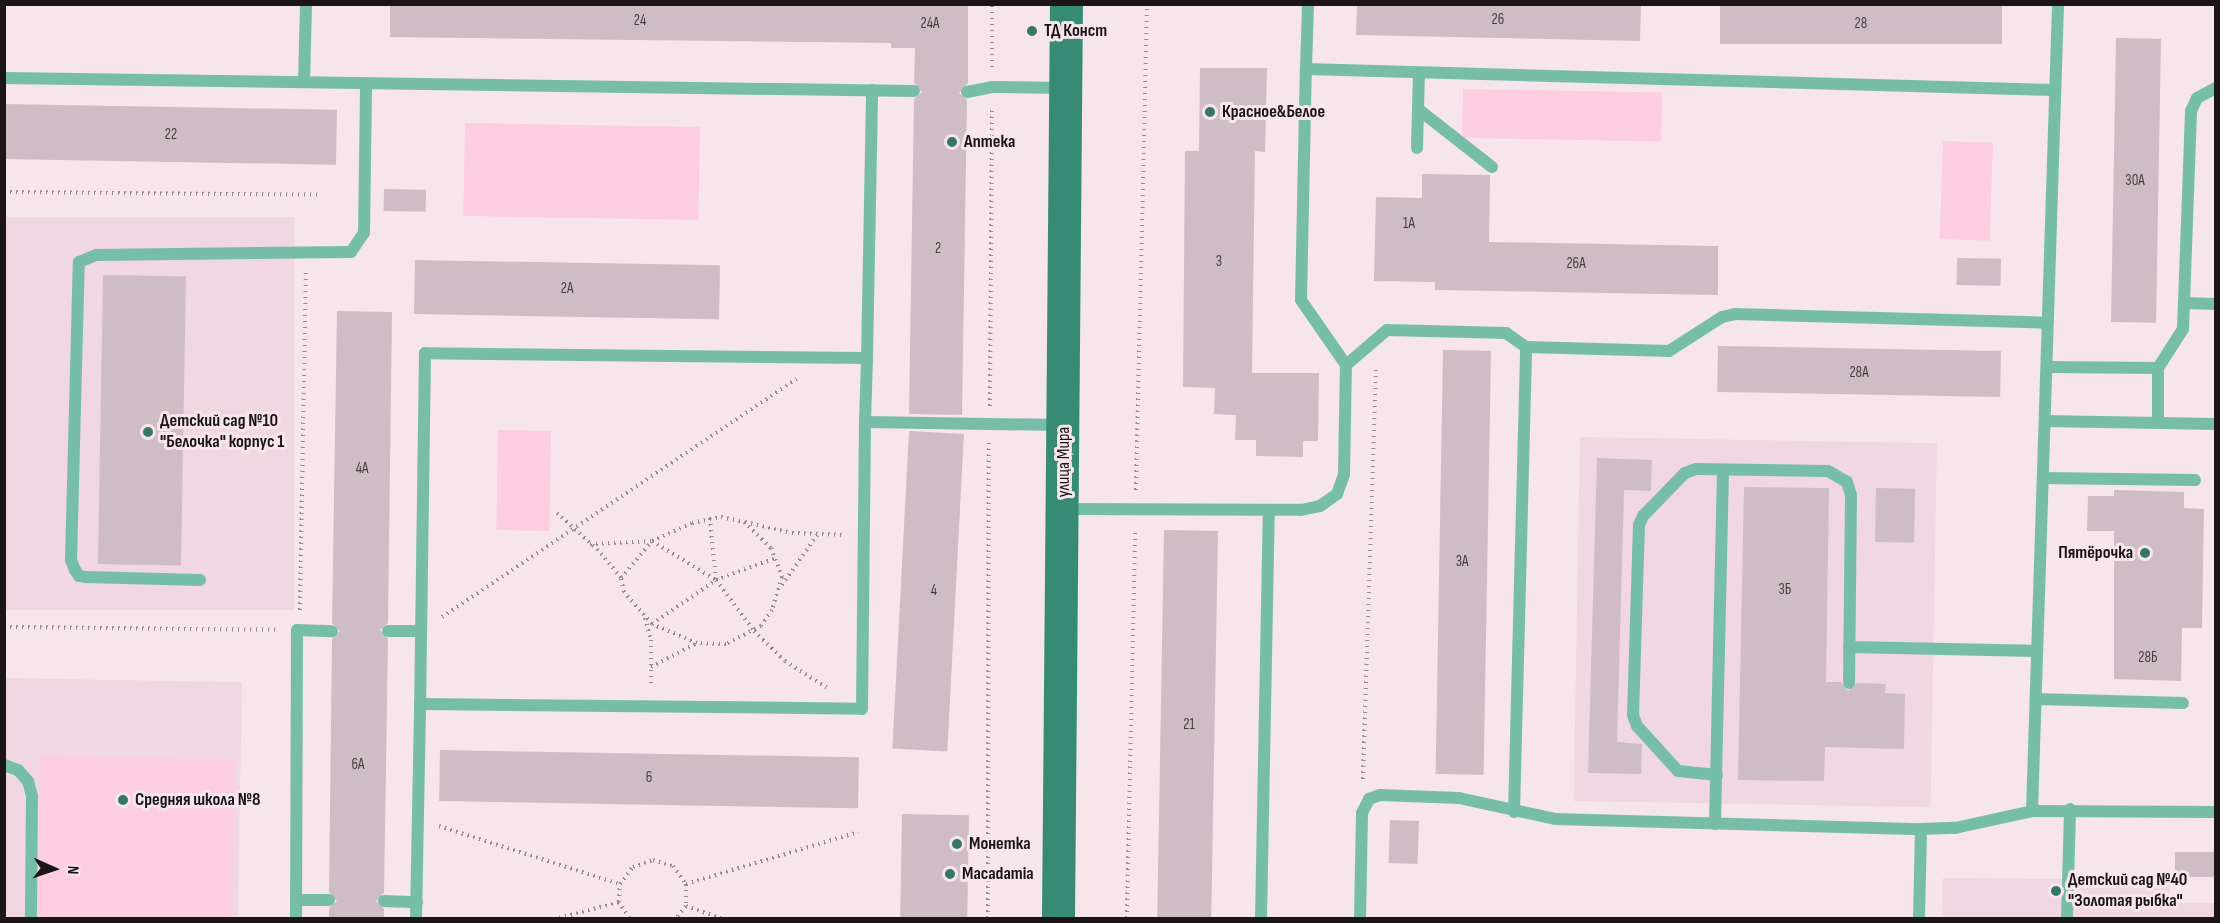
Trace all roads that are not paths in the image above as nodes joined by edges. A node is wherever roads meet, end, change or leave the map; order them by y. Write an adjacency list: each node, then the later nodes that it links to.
1 (306, 4): 8 (lane)
2 (1066, 4): 10 (main road, улица Мира)
3 (1308, 4): 5 (lane)
4 (2058, 4): 13 (lane)
5 (1306, 69): 6 (lane); 24 (lane)
6 (1419, 73): 13 (lane); 16 (lane)
7 (4, 78): 8 (lane)
8 (304, 82): 9 (lane)
9 (366, 83): 12 (lane); 37 (lane)
10 (1066, 88): 15 (lane); 31 (main road, улица Мира)
11 (2216, 88): 19 (lane)
12 (872, 90): 14 (lane); 23 (lane)
13 (2055, 90): 21 (lane)
14 (914, 91)
15 (968, 92)
16 (1418, 109): 17 (lane); 18 (lane)
17 (1417, 148)
18 (1492, 167)
19 (2184, 303): 20 (lane); 26 (lane)
20 (2216, 304)
21 (2048, 322): 22 (lane); 25 (lane)
22 (1526, 347): 24 (lane); 51 (lane)
23 (867, 358): 28 (lane); 40 (lane)
24 (1346, 365): 36 (lane)
25 (2047, 367): 26 (lane); 27 (lane)
26 (2158, 368): 29 (lane)
27 (2045, 421): 29 (lane); 33 (lane)
28 (865, 422): 31 (lane); 46 (lane)
29 (2158, 422): 30 (lane)
30 (2216, 424)
31 (1064, 425): 35 (main road, улица Мира)
32 (1723, 470): 41 (lane); 48 (lane); 48 (lane)
33 (2043, 478): 34 (lane); 42 (lane)
34 (2195, 480)
35 (1063, 509): 36 (lane); 62 (main road, улица Мира)
36 (1269, 510): 63 (lane)
37 (200, 580)
38 (332, 631): 55 (lane)
39 (388, 631): 40 (lane)
40 (421, 631): 46 (lane)
41 (1849, 647): 42 (lane); 43 (lane)
42 (2037, 651): 44 (lane)
43 (1849, 682)
44 (2036, 699): 45 (lane); 50 (lane)
45 (2183, 703)
46 (420, 704): 58 (lane)
47 (4, 765): 59 (lane)
48 (1717, 775): 53 (lane)
49 (2070, 809): 50 (lane); 52 (lane); 66 (lane)
50 (2032, 811): 54 (lane)
51 (1514, 812): 53 (lane); 64 (lane)
52 (2216, 812)
53 (1715, 824): 54 (lane)
54 (1921, 829): 65 (lane)
55 (296, 900): 56 (lane); 60 (lane)
56 (329, 900)
57 (384, 901): 58 (lane)
58 (417, 902): 61 (lane)
59 (31, 918)
60 (296, 918)
61 (416, 918)
62 (1058, 918)
63 (1261, 918)
64 (1360, 918)
65 (1918, 918)
66 (2067, 918)

